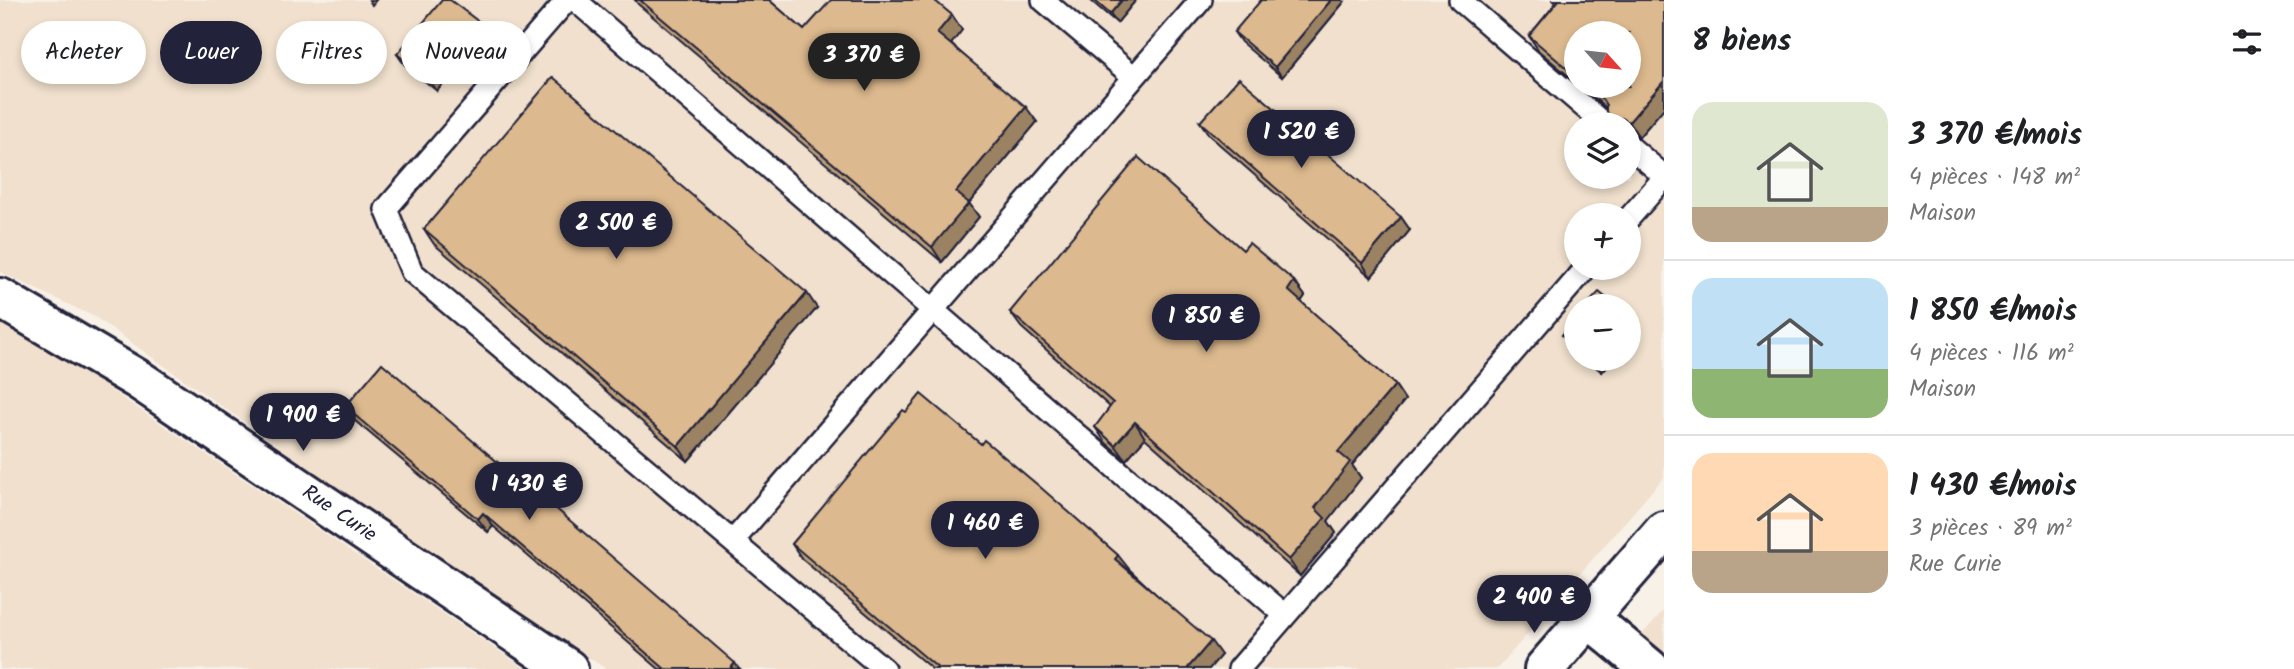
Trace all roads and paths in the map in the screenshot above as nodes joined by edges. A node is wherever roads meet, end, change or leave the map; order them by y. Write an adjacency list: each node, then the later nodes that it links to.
1 (568, 0): 15 (lane)
2 (575, 0): 13 (lane)
3 (1043, 0): 6 (lane)
4 (1201, 0): 6 (lane)
5 (1460, 0): 7 (lane)
6 (1134, 77): 13 (lane)
7 (1590, 112)
8 (1641, 157): 9 (lane)
9 (1664, 177): 10 (lane)
10 (1641, 204)
11 (1576, 280): 16 (lane)
12 (0, 298): 18 (street, Rue Curie)
13 (933, 310): 15 (lane); 16 (lane)
14 (1664, 531): 17 (street)
15 (733, 541): 19 (lane)
16 (1285, 615): 20 (lane)
17 (1589, 618): 21 (street); 22 (street)
18 (568, 669)
19 (884, 669)
20 (1239, 669)
21 (1544, 669)
22 (1650, 669)

